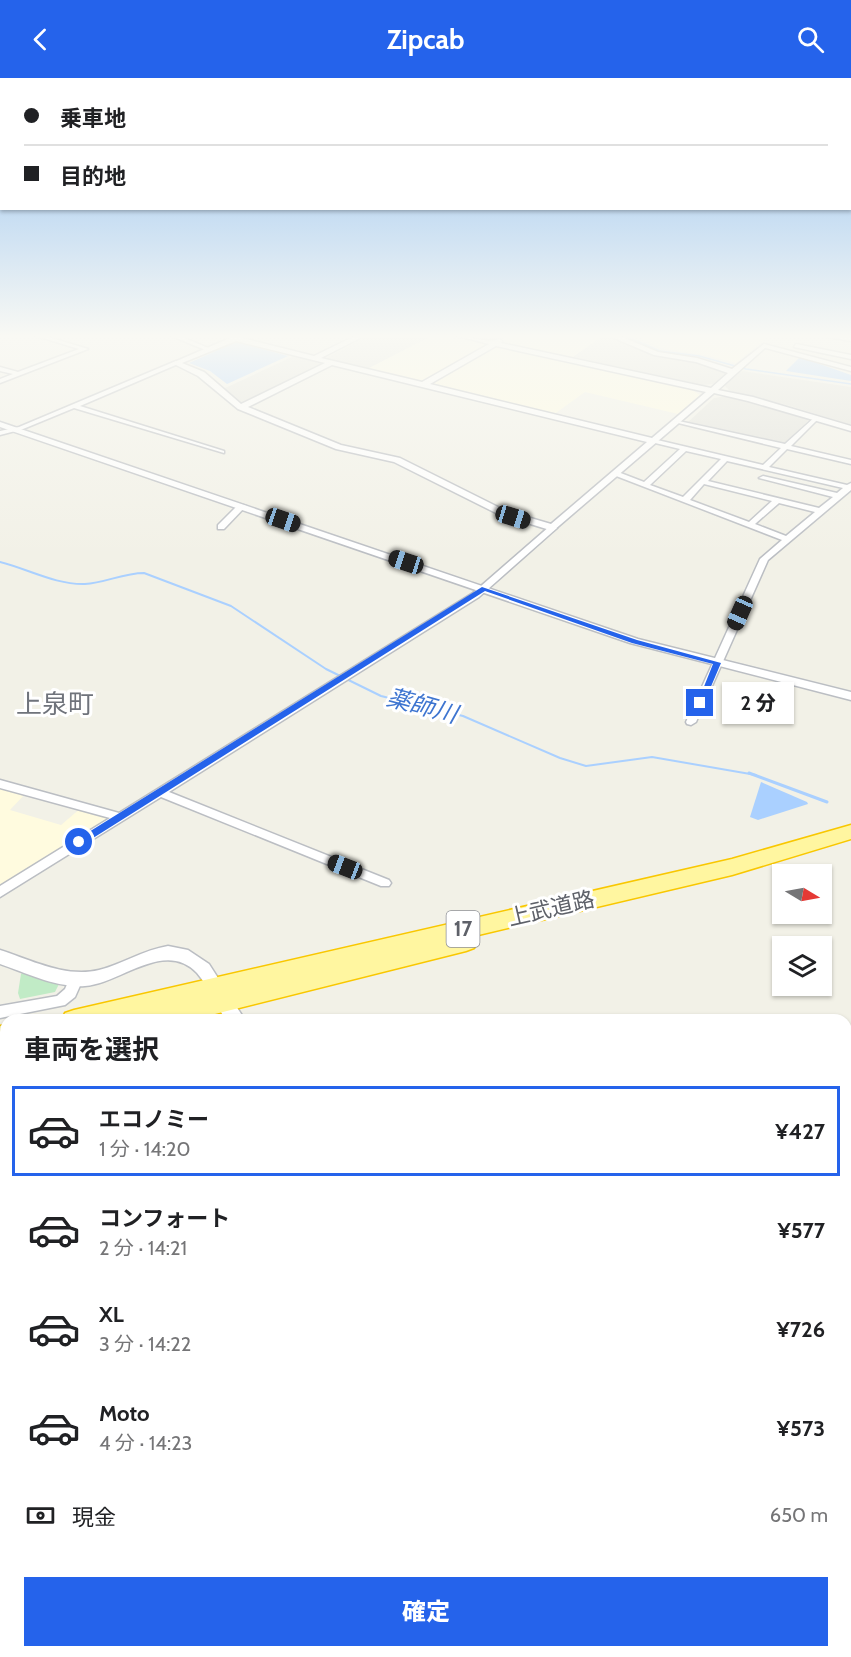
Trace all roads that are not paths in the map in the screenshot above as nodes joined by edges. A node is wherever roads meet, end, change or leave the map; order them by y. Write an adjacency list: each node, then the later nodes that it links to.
1 (67, 409): 10 (street)
2 (83, 409): 16 (street)
3 (247, 409): 33 (street)
4 (520, 409): 13 (street)
5 (690, 409): 8 (street)
6 (781, 409): 7 (street)
7 (816, 418): 11 (street); 14 (street)
8 (676, 421): 13 (street); 14 (street)
9 (0, 424): 10 (street)
10 (16, 429): 12 (street); 29 (street)
11 (851, 429)
12 (0, 433)
13 (653, 441): 15 (street); 20 (street)
14 (787, 447): 18 (street); 19 (street)
15 (685, 448): 17 (street); 23 (street)
16 (222, 452)
17 (726, 458): 19 (street); 22 (street)
18 (851, 462)
19 (768, 468): 21 (street); 24 (street)
20 (615, 474): 23 (street); 33 (street)
21 (763, 478): 25 (street); 26 (street)
22 (703, 482): 25 (street); 27 (street)
23 (645, 485): 27 (street)
24 (850, 487): 26 (street)
25 (749, 493): 28 (street)
26 (838, 496): 30 (street)
27 (685, 500): 31 (street)
28 (778, 500): 30 (street); 31 (street)
29 (242, 506): 32 (street); 35 (street)
30 (820, 511): 34 (street)
31 (750, 525): 34 (street)
32 (221, 527)
33 (553, 528): 35 (street)
34 (787, 539): 36 (street)
35 (484, 588): 36 (street); 40 (street)
36 (718, 663): 37 (street); 38 (street)
37 (851, 696)
38 (691, 723)
39 (0, 784): 41 (street)
40 (159, 792): 41 (street); 44 (street)
41 (120, 817): 45 (street)
42 (851, 832): 48 (highway, 上武道路 / 17)
43 (851, 846): 48 (highway, 上武道路 / 17)
44 (385, 883)
45 (0, 892)
46 (0, 957): 47 (street)
47 (76, 979): 48 (street); 49 (street)
48 (225, 1004): 50 (highway, 上武道路 / 17); 51 (highway, 上武道路 / 17)
49 (0, 1012)
50 (131, 1014)
51 (178, 1014)

